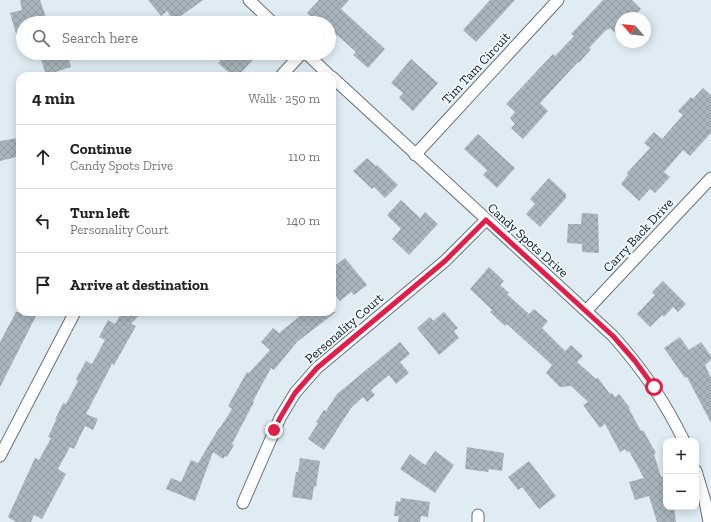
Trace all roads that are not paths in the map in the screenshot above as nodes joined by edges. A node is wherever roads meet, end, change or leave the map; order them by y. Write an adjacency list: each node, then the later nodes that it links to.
1 (249, 0): 3 (street)
2 (558, 0): 9 (street, Tim Tam Circuit)
3 (266, 16)
4 (296, 60): 6 (street)
5 (313, 60): 7 (street, Candy Spots Drive)
6 (285, 72)
7 (326, 72)
8 (336, 82): 9 (street, Candy Spots Drive)
9 (415, 155): 11 (street, Candy Spots Drive)
10 (711, 178): 12 (street, Carry Back Drive)
11 (486, 220): 12 (street, Candy Spots Drive); 17 (street, Personality Court)
12 (586, 311): 14 (street, Candy Spots Drive)
13 (73, 316): 15 (street)
14 (683, 438)
15 (0, 456)
16 (697, 474): 18 (street)
17 (243, 503)
18 (709, 522)

